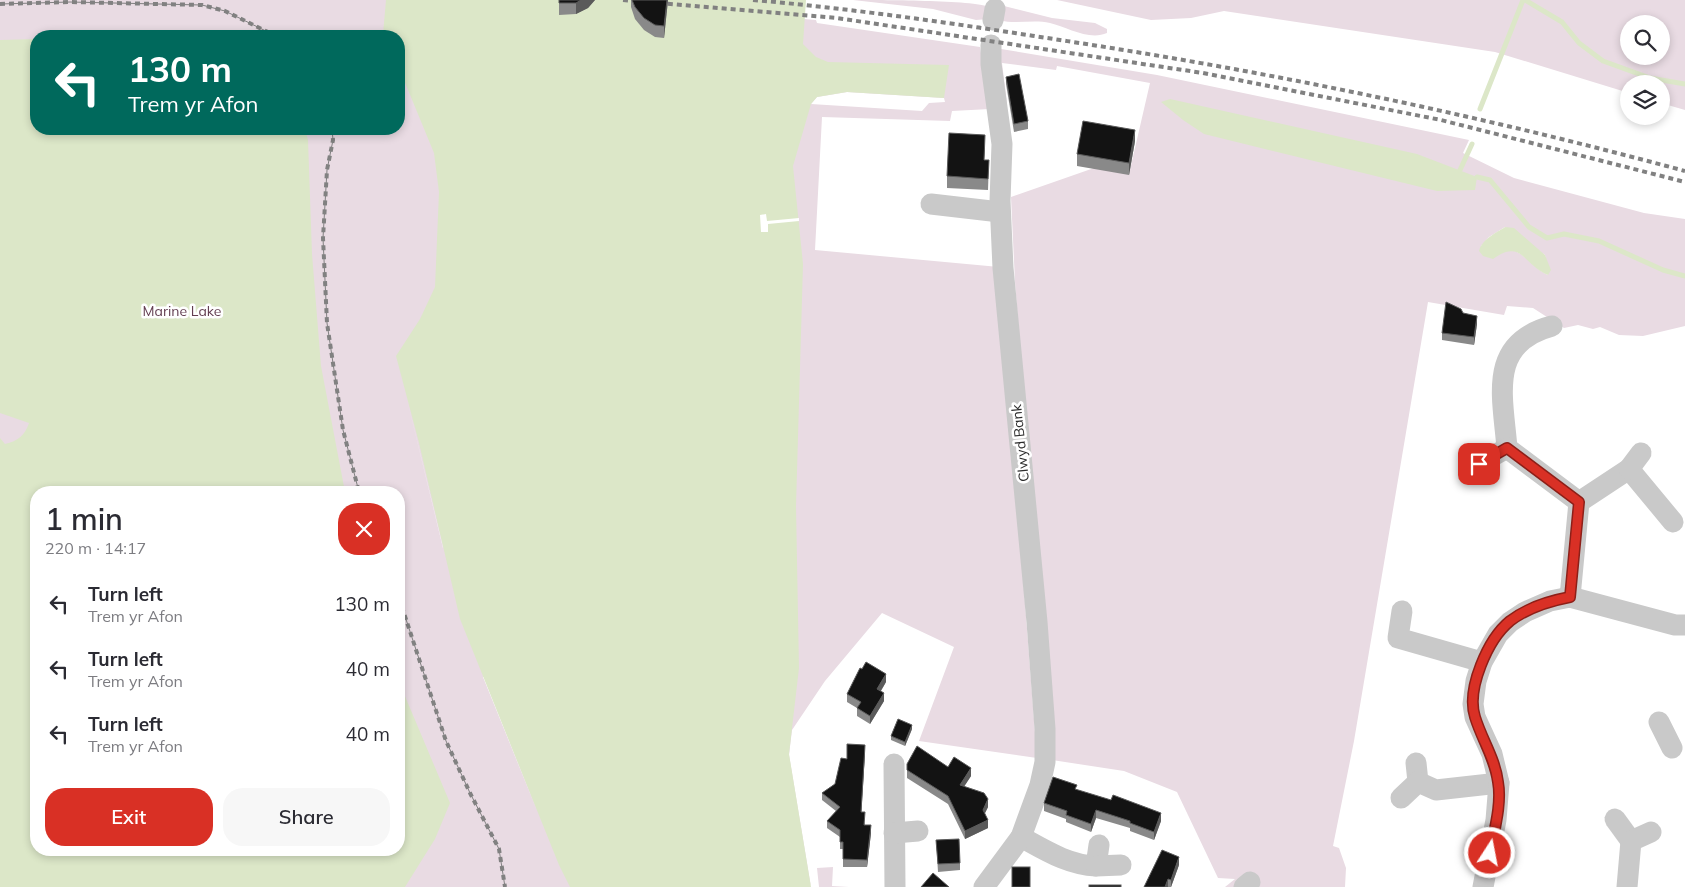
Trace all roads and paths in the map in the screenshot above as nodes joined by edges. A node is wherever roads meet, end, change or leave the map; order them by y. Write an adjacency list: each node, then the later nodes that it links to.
1 (990, 46): 3 (street, Clwyd Bank)
2 (931, 204): 3 (street)
3 (1000, 212): 22 (street, Clwyd Bank)
4 (1552, 326): 5 (street)
5 (1507, 448): 6 (street); 7 (street)
6 (1479, 464)
7 (1579, 502): 8 (street); 9 (street)
8 (1673, 522)
9 (1570, 597): 11 (street); 12 (street)
10 (1402, 611): 12 (street)
11 (1685, 625)
12 (1482, 662): 16 (street)
13 (1659, 722): 14 (street)
14 (1674, 754)
15 (894, 764): 21 (street)
16 (1499, 783): 17 (street); 29 (street)
17 (1401, 798)
18 (1615, 819): 23 (street)
19 (918, 831): 21 (street)
20 (1651, 832): 23 (street)
21 (894, 833): 27 (street)
22 (1021, 837): 26 (street); 28 (street, Clwyd Bank)
23 (1631, 841): 30 (street)
24 (1099, 845): 26 (street)
25 (1121, 865): 26 (street)
26 (1096, 866)
27 (894, 887)
28 (984, 887)
29 (1483, 887)
30 (1627, 887)

